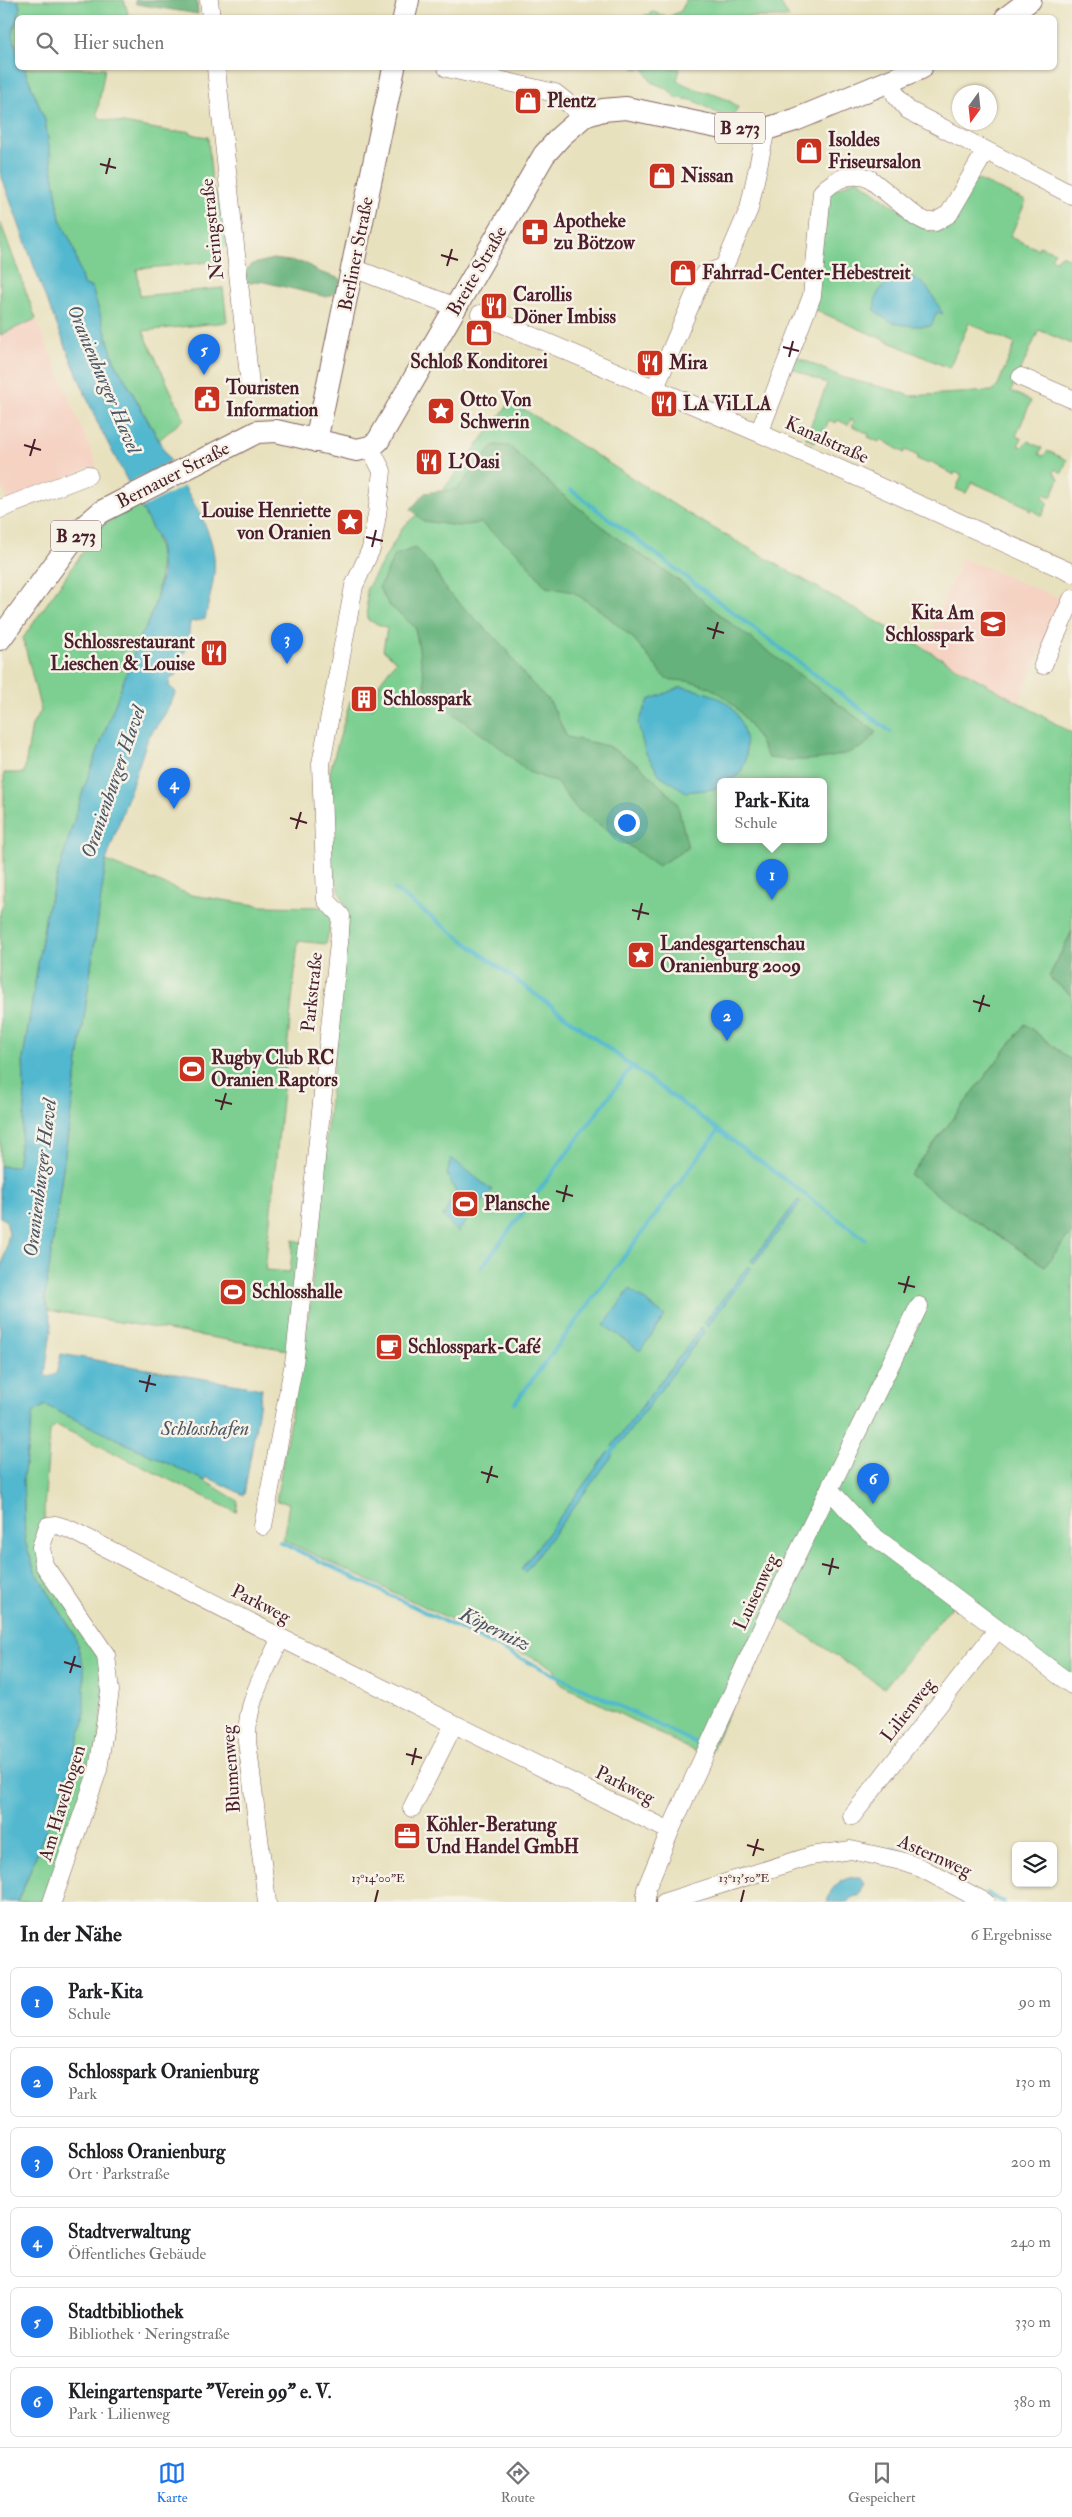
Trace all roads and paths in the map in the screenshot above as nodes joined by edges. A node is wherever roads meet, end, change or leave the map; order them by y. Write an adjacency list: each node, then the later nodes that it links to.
1 (209, 0): 4 (street)
2 (408, 0): 5 (main road)
3 (1030, 0): 6 (main road)
4 (211, 15)
5 (405, 15)
6 (1010, 15)
7 (216, 70): 20 (street, Neringstraße)
8 (394, 70): 16 (main road, Berliner Straße)
9 (456, 70): 12 (street)
10 (916, 70): 11 (main road, B 273)
11 (890, 81): 13 (main road, B 273); 14 (street)
12 (584, 116): 13 (main road, B 273); 17 (main road, Breite Straße / B 273)
13 (766, 128): 21 (street)
14 (985, 152): 15 (street); 23 (street)
15 (1072, 195)
16 (353, 268): 17 (street); 24 (main road, Berliner Straße)
17 (456, 307): 25 (main road, Breite Straße / B 273)
18 (480, 314): 21 (street, Kanalstraße)
19 (1021, 377): 22 (street)
20 (250, 385)
21 (655, 388): 23 (street, Kanalstraße)
22 (1072, 399)
23 (759, 434): 28 (street, Kanalstraße)
24 (316, 441): 25 (main road, B 273); 30 (main road, Bernauer Straße / B 273)
25 (376, 441): 35 (street, Parkstraße)
26 (88, 474): 27 (street)
27 (0, 509)
28 (1072, 573)
29 (1072, 599): 31 (street)
30 (0, 639)
31 (1043, 665)
32 (919, 1306): 33 (street, Luisenweg)
33 (830, 1490): 36 (street); 42 (street, Luisenweg)
34 (48, 1526): 37 (street, Parkweg); 43 (street, Am Havelbogen)
35 (263, 1526)
36 (997, 1630): 38 (street); 41 (street, Lilienweg)
37 (281, 1638): 39 (street, Parkweg); 44 (street, Blumenweg)
38 (1072, 1685)
39 (454, 1724): 40 (street); 42 (street, Parkweg)
40 (412, 1808)
41 (852, 1816)
42 (670, 1831): 45 (street, Luisenweg)
43 (52, 1902)
44 (267, 1902)
45 (646, 1902)
46 (665, 1902): 47 (street, Asternweg)
47 (985, 1902)

